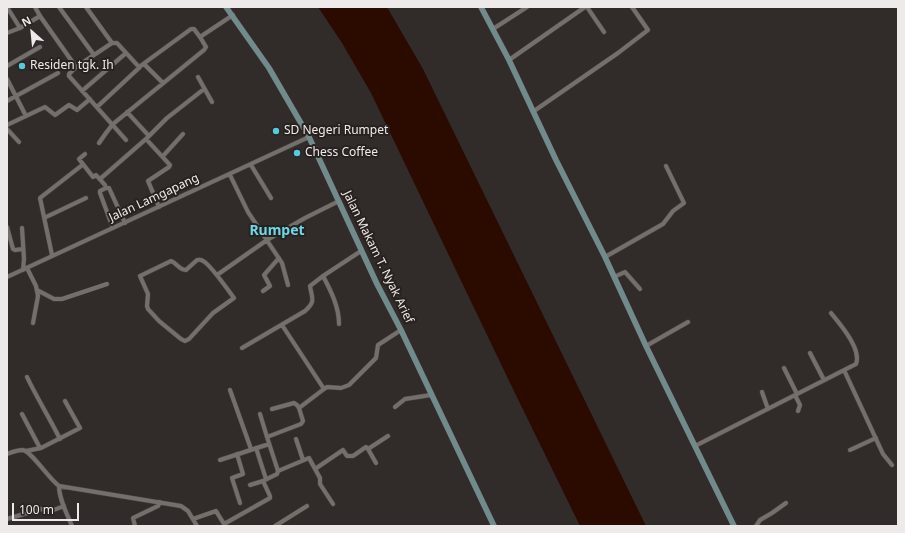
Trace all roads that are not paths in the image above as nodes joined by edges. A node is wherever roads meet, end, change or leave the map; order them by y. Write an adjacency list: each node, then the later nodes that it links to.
1 (7, 7): 12 (street)
2 (35, 7): 11 (street)
3 (59, 7): 20 (street)
4 (86, 7): 17 (street)
5 (226, 7): 10 (street, Jalan Makam T. Nyak Arief)
6 (481, 7): 13 (street)
7 (527, 7): 13 (street)
8 (586, 7): 14 (street); 21 (street)
9 (632, 7): 36 (street)
10 (232, 15): 16 (street); 43 (street, Jalan Makam T. Nyak Arief)
11 (40, 16): 12 (street); 24 (street)
12 (20, 28): 15 (street)
13 (494, 29): 21 (street)
14 (604, 32)
15 (7, 33)
16 (200, 37): 23 (street); 28 (street)
17 (112, 43): 19 (street); 20 (street)
18 (40, 47): 22 (street)
19 (126, 53): 23 (street); 30 (street)
20 (94, 55): 24 (street)
21 (509, 60): 36 (street)
22 (7, 66)
23 (142, 66): 28 (street); 35 (street)
24 (76, 67): 30 (street)
25 (58, 73): 31 (street)
26 (198, 77): 29 (street)
27 (7, 80): 31 (street)
28 (163, 83): 37 (street)
29 (204, 89): 34 (street); 44 (street)
30 (82, 90): 32 (street)
31 (16, 96): 33 (street); 38 (street)
32 (90, 99): 35 (street); 38 (street)
33 (7, 101)
34 (212, 102)
35 (97, 107): 40 (street)
36 (536, 110): 69 (street)
37 (127, 112): 40 (street); 44 (street)
38 (26, 116): 39 (street)
39 (7, 124)
40 (113, 124): 45 (street); 47 (street)
41 (7, 129): 46 (street)
42 (183, 134): 49 (street)
43 (309, 137): 50 (street, Jalan Lamgapang); 58 (street, Jalan Makam T. Nyak Arief)
44 (148, 138): 49 (street); 54 (street)
45 (126, 140)
46 (19, 142)
47 (99, 143)
48 (85, 154): 54 (street)
49 (163, 156): 59 (street)
50 (251, 165): 53 (street, Jalan Lamgapang); 57 (street)
51 (80, 166): 60 (street)
52 (666, 166): 69 (street)
53 (230, 175): 59 (street, Jalan Lamgapang); 65 (street)
54 (100, 179): 55 (street)
55 (105, 185)
56 (86, 198): 60 (street)
57 (271, 198)
58 (338, 201): 65 (street); 67 (street, Jalan Makam T. Nyak Arief)
59 (159, 207): 61 (street, Jalan Lamgapang)
60 (44, 218): 68 (street)
61 (125, 223): 64 (street, Jalan Lamgapang); 64 (street)
62 (7, 227): 66 (street)
63 (22, 228): 66 (street)
64 (113, 228): 68 (street, Jalan Lamgapang)
65 (267, 240): 70 (street); 72 (street)
66 (23, 249): 71 (street)
67 (361, 251): 74 (street); 86 (street, Jalan Makam T. Nyak Arief)
68 (52, 255): 71 (street, Jalan Lamgapang)
69 (606, 256): 73 (street)
70 (279, 258): 77 (street); 80 (street)
71 (25, 269): 75 (street, Jalan Lamgapang); 79 (street)
72 (217, 275): 72 (street)
73 (616, 275): 78 (street); 87 (street)
74 (323, 276): 84 (street); 85 (street)
75 (7, 277)
76 (107, 284): 79 (street)
77 (288, 285)
78 (640, 289)
79 (37, 290): 83 (street)
80 (263, 291)
81 (831, 313): 91 (street)
82 (688, 322): 87 (street)
83 (33, 323)
84 (339, 324)
85 (282, 325): 88 (street); 94 (street)
86 (401, 330): 94 (street); 98 (street, Jalan Makam T. Nyak Arief)
87 (646, 346): 113 (street)
88 (242, 348)
89 (810, 353): 93 (street)
90 (784, 368): 97 (street)
91 (844, 370): 93 (street); 109 (street)
92 (27, 377): 110 (street)
93 (824, 380): 97 (street)
94 (324, 389): 101 (street)
95 (230, 390): 116 (street)
96 (762, 392): 103 (street)
97 (796, 394): 103 (street); 104 (street)
98 (431, 395): 100 (street); 144 (street, Jalan Makam T. Nyak Arief)
99 (65, 401): 110 (street)
100 (395, 407)
101 (300, 408): 102 (street); 108 (street)
102 (272, 409)
103 (768, 409): 113 (street)
104 (798, 411)
105 (22, 414): 114 (street)
106 (260, 414): 108 (street)
107 (388, 436): 117 (street)
108 (267, 437): 112 (street)
109 (876, 438): 118 (street); 125 (street)
110 (60, 439): 114 (street)
111 (296, 439): 123 (street)
112 (269, 444): 115 (street); 127 (street)
113 (697, 445): 145 (street)
114 (40, 448): 119 (street)
115 (256, 448): 116 (street); 128 (street)
116 (251, 449): 121 (street)
117 (368, 449): 124 (street); 126 (street)
118 (850, 450)
119 (26, 451): 120 (street); 130 (street)
120 (7, 454)
121 (237, 454): 122 (street); 132 (street)
122 (220, 460)
123 (303, 460): 126 (street); 127 (street)
124 (376, 463)
125 (892, 465)
126 (315, 469): 134 (street)
127 (278, 471): 128 (street)
128 (265, 480): 129 (street); 139 (street)
129 (250, 485)
130 (59, 486): 131 (street); 135 (street)
131 (160, 502): 138 (street); 141 (street)
132 (240, 503)
133 (786, 503): 146 (street)
134 (333, 504)
135 (64, 506): 137 (street); 140 (street)
136 (307, 506): 143 (street)
137 (7, 519)
138 (193, 519): 139 (street); 142 (street)
139 (222, 525)
140 (72, 526)
141 (135, 526)
142 (197, 526)
143 (276, 526)
144 (494, 526)
145 (734, 526)
146 (756, 526)

